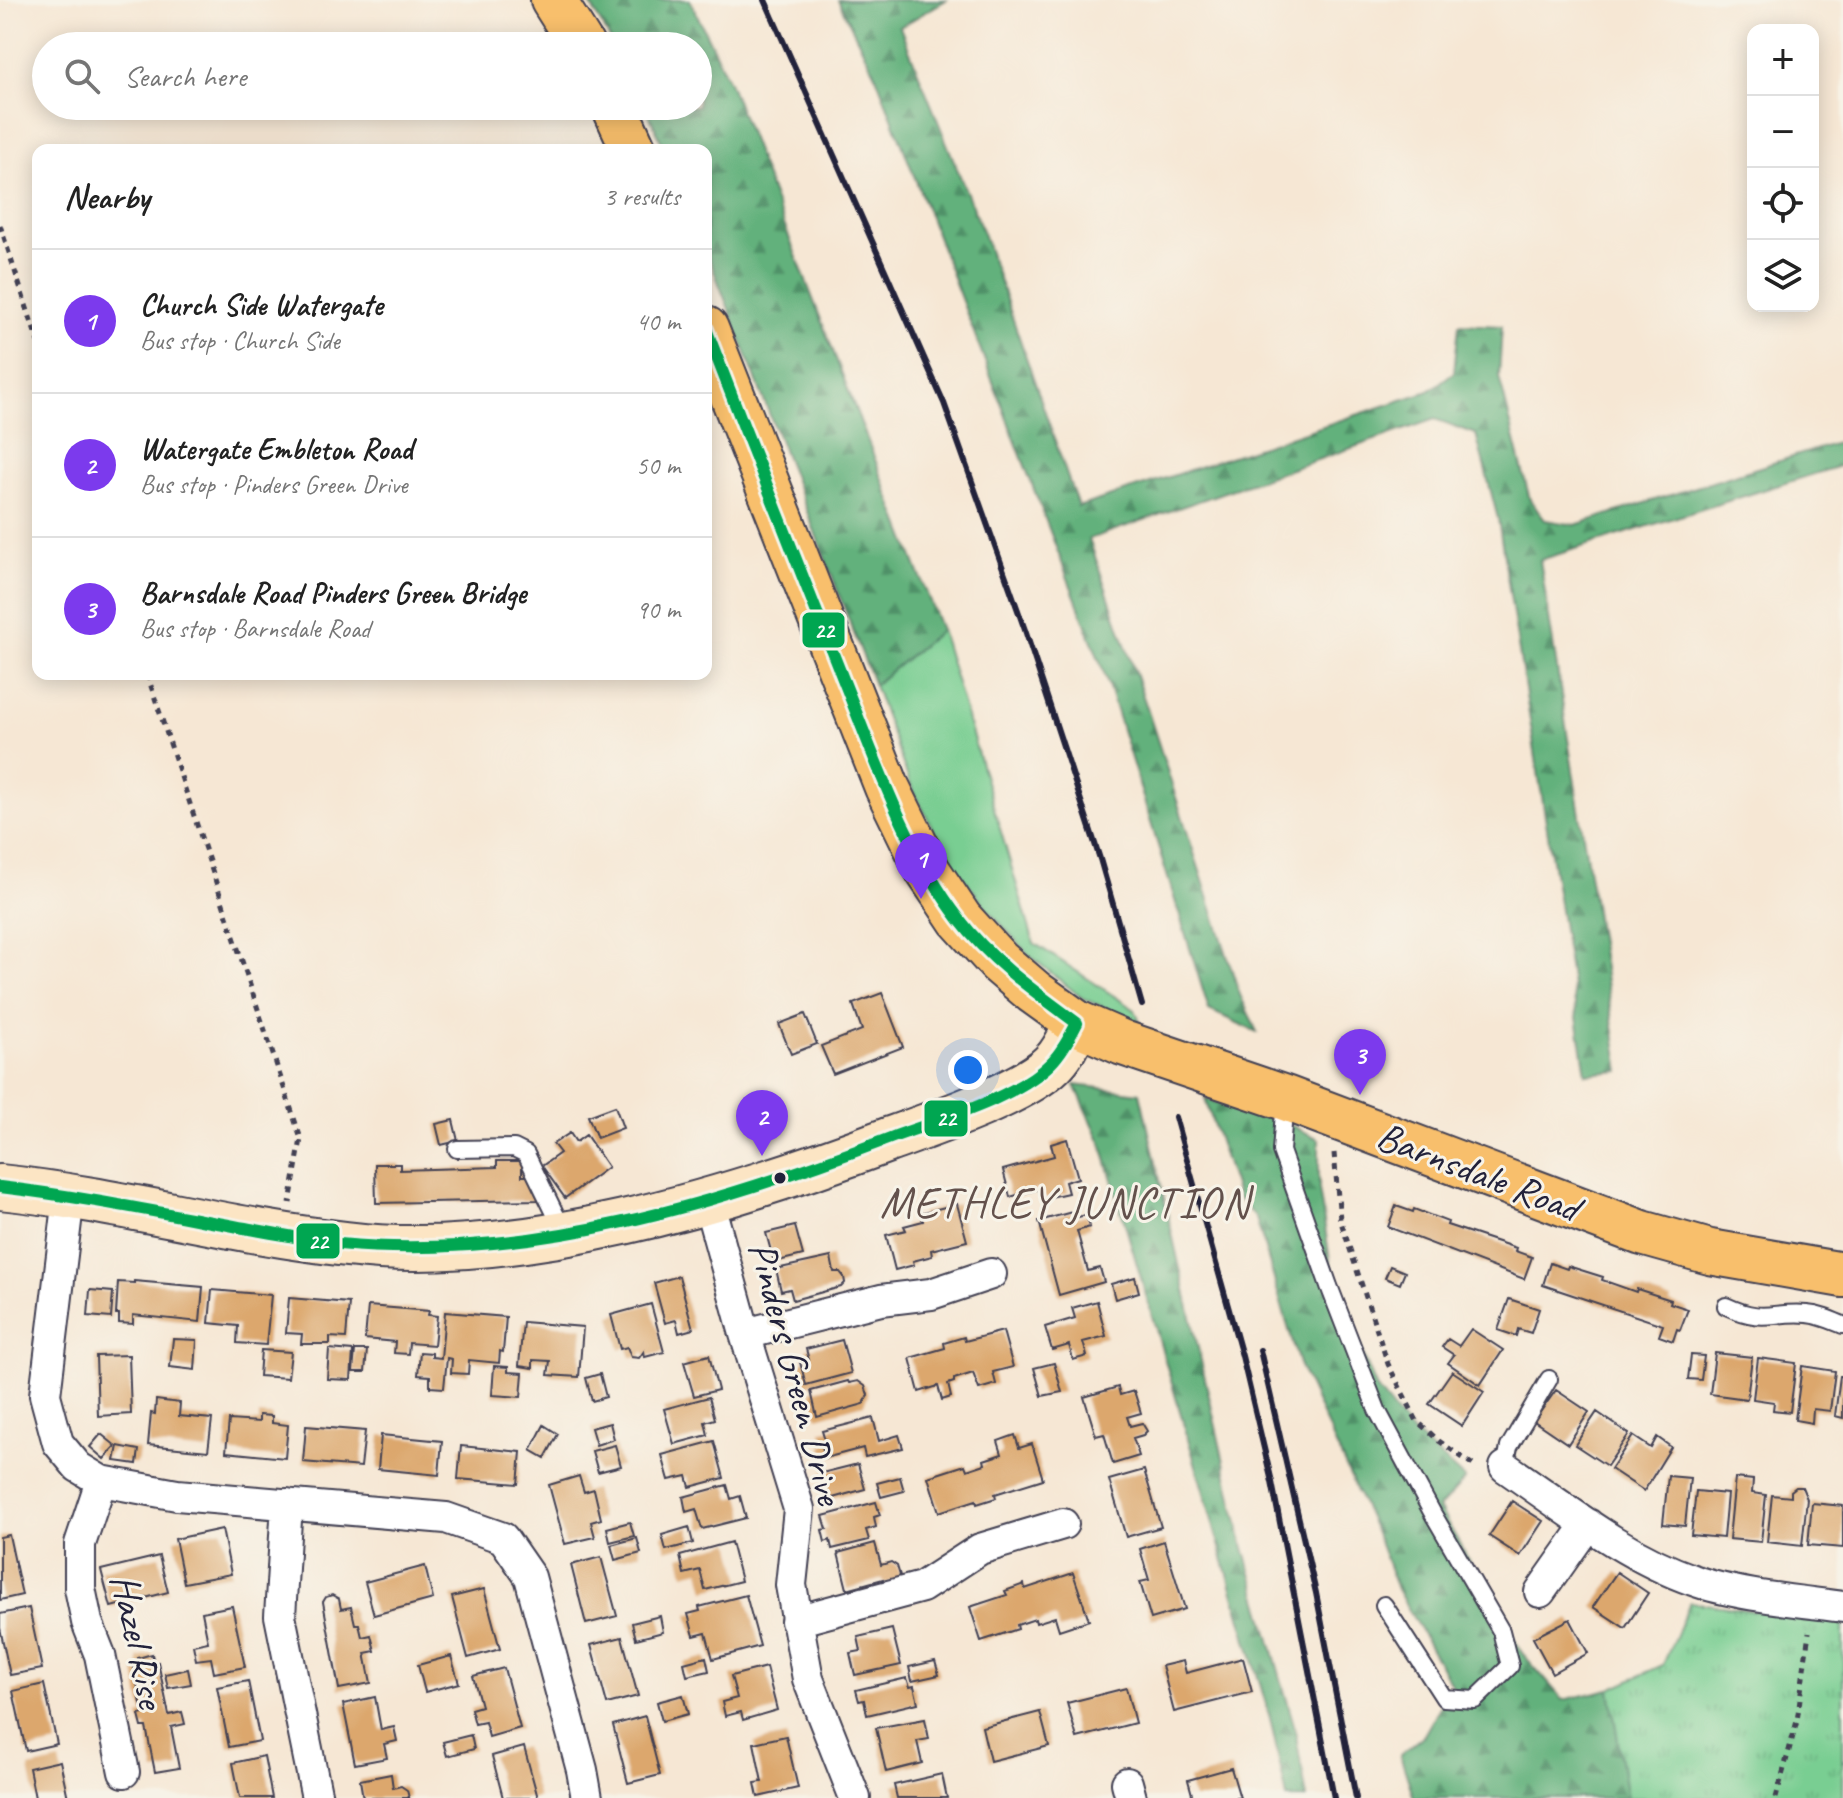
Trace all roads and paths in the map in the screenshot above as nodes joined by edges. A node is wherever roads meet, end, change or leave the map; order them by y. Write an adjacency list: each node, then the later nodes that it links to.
1 (553, 0): 2 (main road)
2 (573, 32)
3 (620, 120): 4 (main road)
4 (631, 144)
5 (0, 225): 6 (path)
6 (32, 324)
7 (712, 344): 9 (main road, Barnsdale Road)
8 (149, 680): 17 (path)
9 (1077, 1023): 10 (main road, Barnsdale Road); 15 (main road)
10 (1285, 1098): 11 (main road, Barnsdale Road); 30 (lane)
11 (1333, 1116): 19 (main road, Barnsdale Road); 24 (path)
12 (457, 1149): 16 (lane)
13 (0, 1187): 14 (main road)
14 (69, 1197): 17 (main road); 25 (street)
15 (708, 1200): 16 (main road); 22 (street, Pinders Green Drive)
16 (564, 1233): 17 (main road)
17 (284, 1235)
18 (991, 1274): 22 (street)
19 (1843, 1275)
20 (1726, 1306): 21 (lane)
21 (1843, 1325)
22 (745, 1334): 32 (street, Pinders Green Drive)
23 (1549, 1379): 24 (lane)
24 (1505, 1467): 28 (street)
25 (101, 1481): 26 (street); 33 (street, Hazel Rise)
26 (287, 1504): 34 (street); 35 (street)
27 (1063, 1524): 32 (street)
28 (1588, 1524): 29 (street); 31 (street)
29 (1540, 1592)
30 (1384, 1605)
31 (1828, 1605): 37 (path)
32 (796, 1621): 36 (street, Pinders Green Drive)
33 (124, 1772)
34 (317, 1798)
35 (587, 1798)
36 (855, 1798)
37 (1776, 1798)

